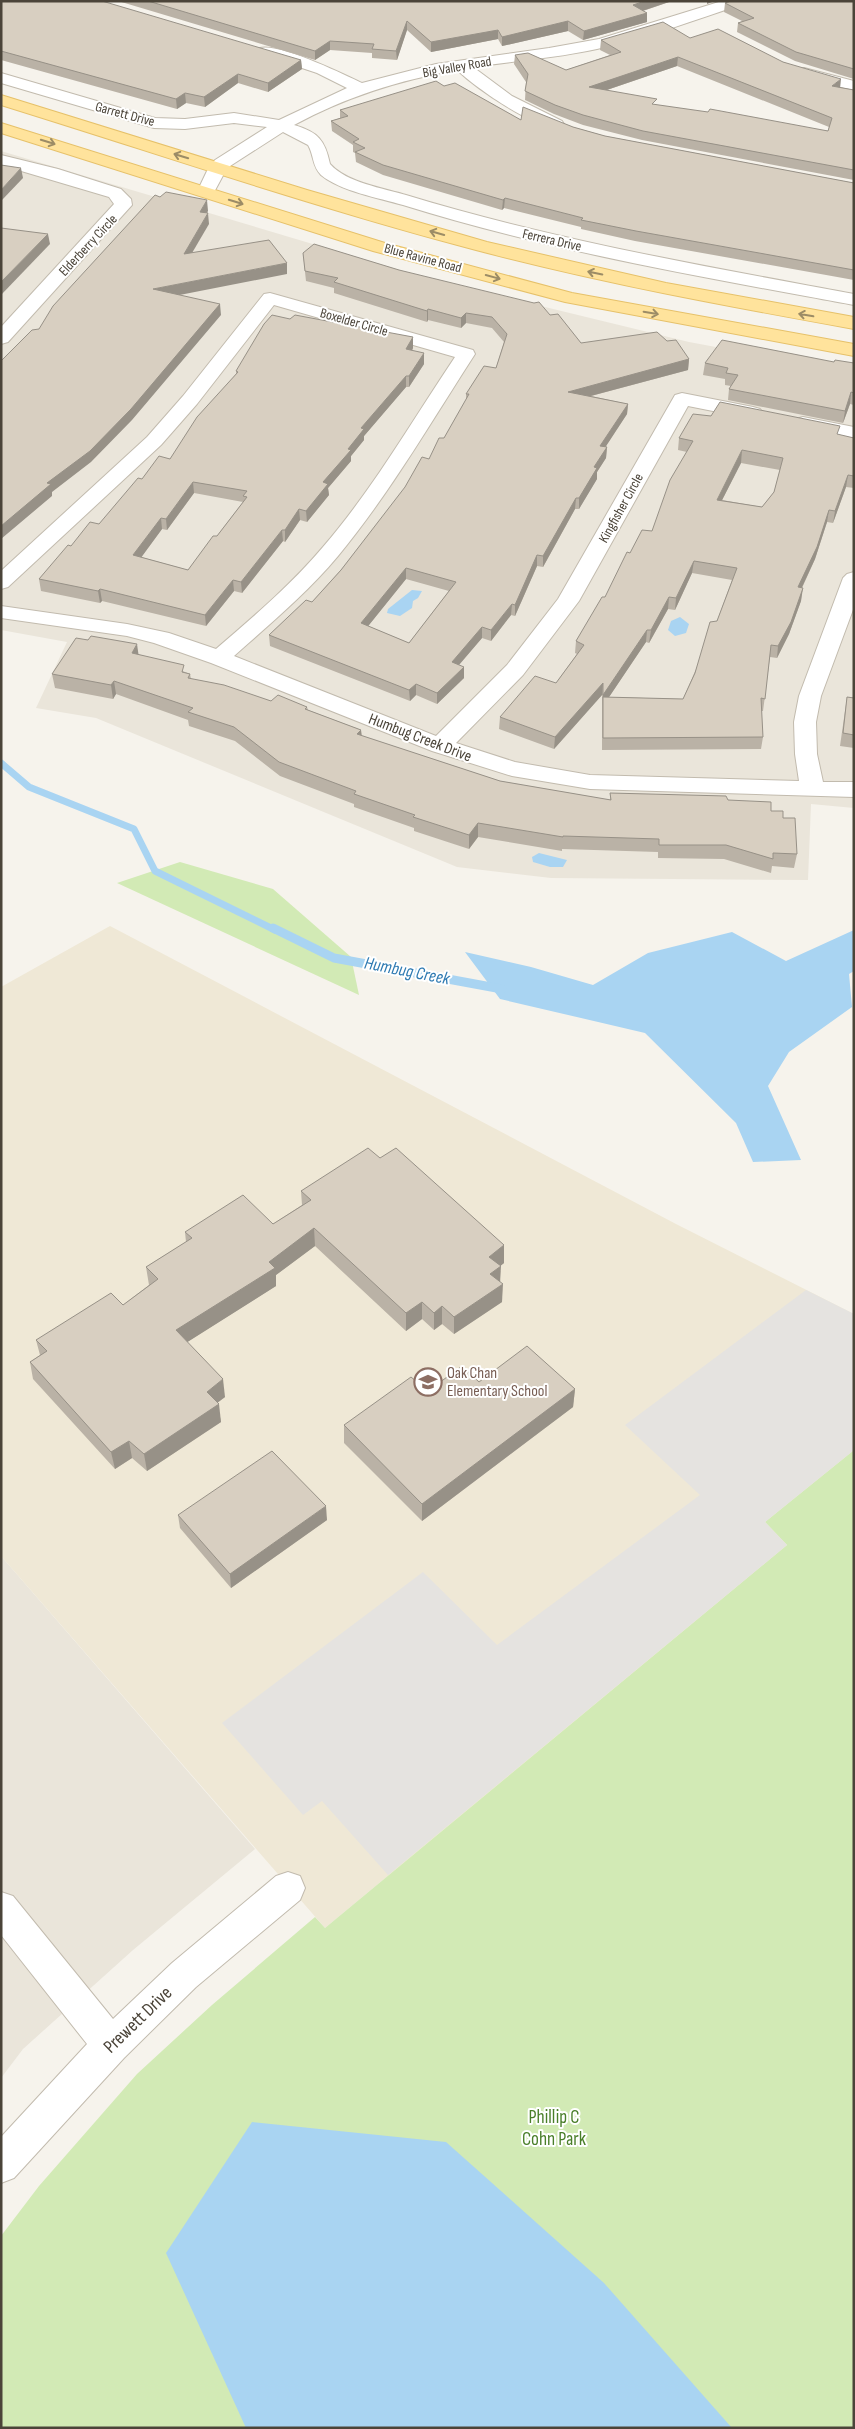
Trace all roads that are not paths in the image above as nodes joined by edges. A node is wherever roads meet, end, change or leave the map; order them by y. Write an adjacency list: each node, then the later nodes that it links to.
1 (738, 1): 2 (street, Big Valley Road)
2 (690, 16): 3 (street); 5 (street, Big Valley Road)
3 (707, 25)
4 (250, 46): 9 (street)
5 (461, 65): 9 (street, Big Valley Road); 13 (street)
6 (790, 68): 8 (street)
7 (1, 78): 11 (street, Garrett Drive)
8 (854, 86)
9 (361, 89): 11 (street, Big Valley Road)
10 (1, 100): 15 (main road, Blue Ravine Road, one-way to 10)
11 (280, 126): 15 (street, Big Valley Road); 17 (street, Ferrera Drive)
12 (1, 128): 16 (main road, Blue Ravine Road, one-way to 16)
13 (567, 128)
14 (1, 160): 19 (street, Elderberry Circle)
15 (218, 167): 16 (street); 18 (main road, Blue Ravine Road, one-way to 15)
16 (206, 192): 20 (main road, Blue Ravine Road, one-way to 20)
17 (854, 300)
18 (854, 323)
19 (1, 338)
20 (854, 350)
21 (854, 433): 26 (street, Kingfisher Circle)
22 (854, 578): 27 (street)
23 (1, 583): 25 (street, Boxelder Circle)
24 (1, 612): 25 (street, Humbug Creek Drive)
25 (219, 658): 26 (street, Humbug Creek Drive)
26 (440, 746): 27 (street, Humbug Creek Drive)
27 (812, 787): 28 (street, Humbug Creek Drive)
28 (854, 790)
29 (288, 1888): 31 (street, Prewett Drive)
30 (1, 1908): 31 (street)
31 (110, 2045): 32 (street, Prewett Drive)
32 (1, 2165)

